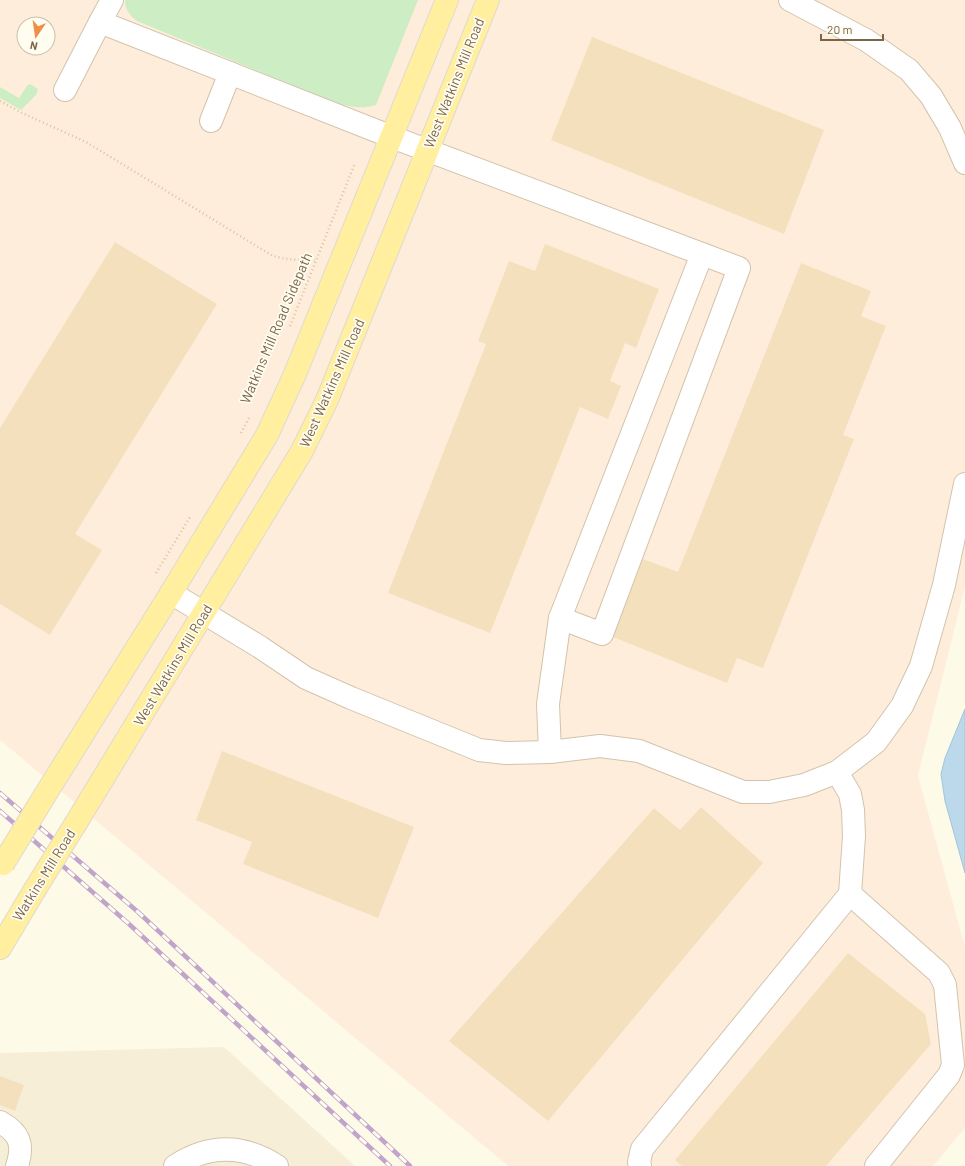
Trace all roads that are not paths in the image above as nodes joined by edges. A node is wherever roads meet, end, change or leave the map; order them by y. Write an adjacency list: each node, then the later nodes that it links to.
1 (112, 0): 5 (street)
2 (447, 0): 9 (main road)
3 (488, 0): 10 (main road, West Watkins Mill Road)
4 (790, 0): 11 (street)
5 (100, 22): 6 (street); 7 (street)
6 (230, 73): 8 (street); 9 (street)
7 (65, 90)
8 (211, 121)
9 (392, 137): 10 (street); 14 (main road)
10 (428, 150): 12 (street); 15 (main road, West Watkins Mill Road)
11 (965, 163)
12 (702, 254): 16 (street); 16 (street)
13 (965, 484): 18 (street)
14 (171, 593): 15 (street); 20 (main road, bridge)
15 (204, 613): 17 (street); 19 (main road, West Watkins Mill Road)
16 (560, 618): 17 (street)
17 (550, 752): 18 (street)
18 (837, 772): 21 (street)
19 (76, 823): 22 (main road, Watkins Mill Road, bridge)
20 (1, 867)
21 (850, 894): 27 (street); 28 (street)
22 (0, 948)
23 (0, 1122): 24 (street)
24 (17, 1166)
25 (175, 1166): 26 (street)
26 (277, 1166)
27 (640, 1166)
28 (876, 1166)

